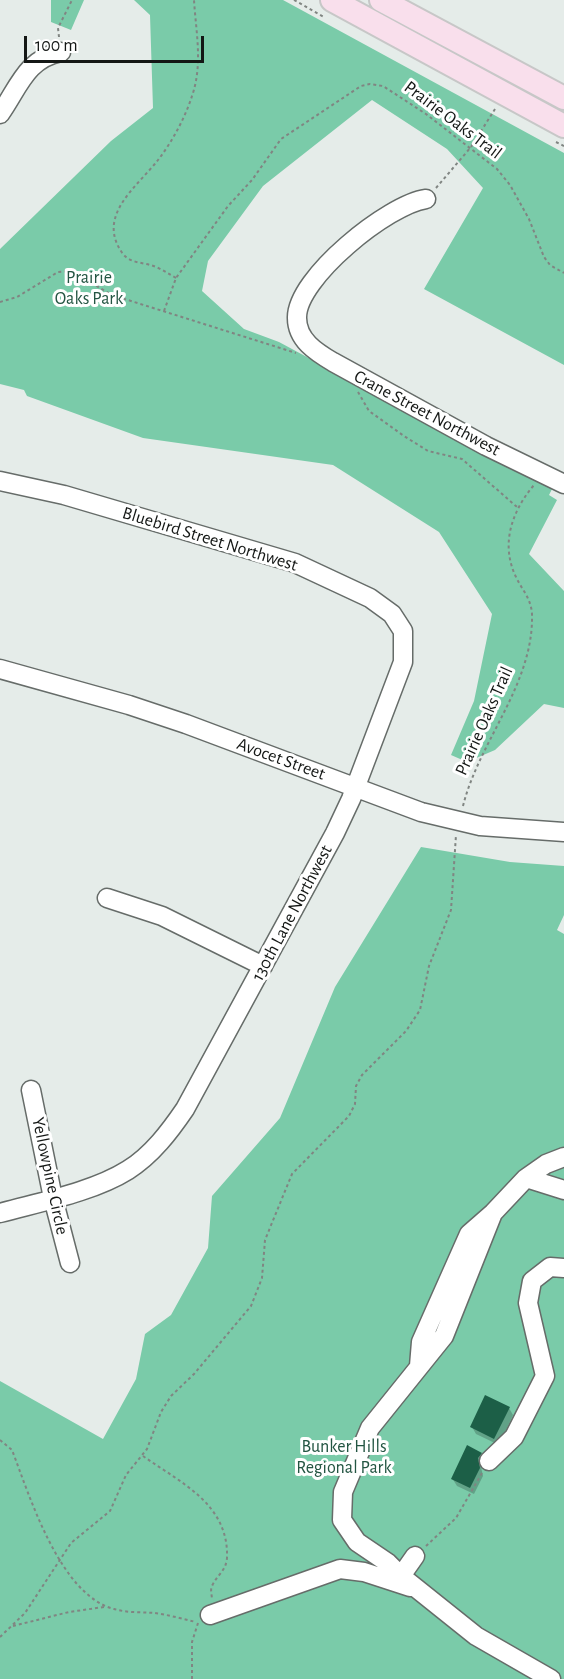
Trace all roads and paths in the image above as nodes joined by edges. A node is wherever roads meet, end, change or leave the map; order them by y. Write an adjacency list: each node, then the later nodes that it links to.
1 (72, 0): 6 (path)
2 (194, 0): 14 (path)
3 (332, 0): 5 (main road)
4 (381, 0): 7 (main road)
5 (368, 8): 10 (main road)
6 (62, 52): 9 (street)
7 (564, 99)
8 (495, 109): 11 (path)
9 (0, 114)
10 (564, 126)
11 (471, 147): 12 (path); 13 (path, Prairie Oaks Trail); 14 (path, Prairie Oaks Trail)
12 (426, 199): 19 (street, Crane Street Northwest)
13 (564, 273)
14 (176, 278): 16 (path, Prairie Oaks Trail)
15 (0, 302): 16 (path)
16 (164, 311): 17 (path)
17 (303, 356)
18 (355, 388): 22 (path)
19 (543, 473): 21 (street, Crane Street Northwest); 22 (path, Prairie Oaks Trail)
20 (0, 481): 23 (street, Bluebird Street Northwest)
21 (564, 484)
22 (517, 507): 26 (path, Prairie Oaks Trail)
23 (403, 631): 25 (street, 130th Lane Northwest)
24 (0, 669): 25 (street, Avocet Street)
25 (356, 786): 27 (street, Avocet Street); 30 (street, 130th Lane Northwest)
26 (462, 809)
27 (564, 832)
28 (456, 834): 40 (path)
29 (107, 898): 30 (street)
30 (263, 966): 35 (street, 130th Lane Northwest)
31 (32, 1089): 35 (street, Yellowpine Circle)
32 (564, 1157): 33 (street)
33 (526, 1178): 34 (street); 44 (street)
34 (564, 1190)
35 (52, 1198): 36 (street, 130th Lane Northwest); 37 (street, Yellowpine Circle)
36 (0, 1213)
37 (70, 1263)
38 (564, 1268): 41 (street)
39 (0, 1440): 43 (path)
40 (143, 1456): 43 (path); 47 (path)
41 (489, 1461): 42 (path)
42 (415, 1556): 44 (street)
43 (60, 1558): 46 (path); 48 (path)
44 (401, 1576): 45 (street)
45 (417, 1590): 47 (street); 51 (street)
46 (107, 1606): 48 (path); 50 (path)
47 (210, 1615)
48 (13, 1626): 49 (path)
49 (0, 1637)
50 (192, 1679)
51 (551, 1679)

